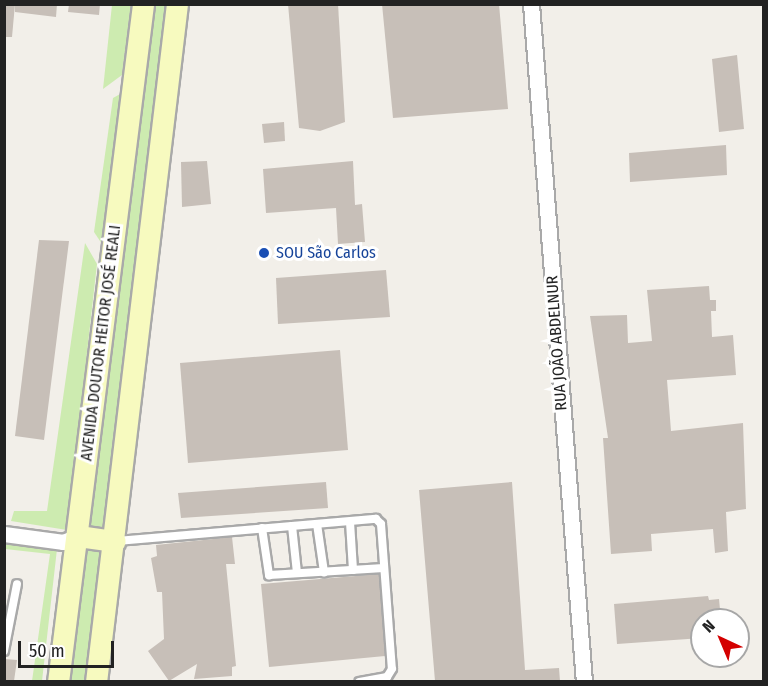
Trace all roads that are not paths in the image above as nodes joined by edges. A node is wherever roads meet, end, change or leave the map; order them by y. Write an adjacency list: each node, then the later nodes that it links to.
1 (143, 4): 9 (main road, AVENIDA DOUTOR HEITOR JOSÉ REALI)
2 (177, 4): 10 (main road)
3 (531, 4): 22 (street, RUA JOÃO ABDELNUR)
4 (350, 522): 5 (lane); 11 (lane); 12 (lane)
5 (317, 524): 6 (lane); 13 (lane)
6 (292, 526): 7 (lane); 14 (lane)
7 (262, 528): 10 (lane); 14 (lane)
8 (4, 534): 9 (street)
9 (78, 536): 10 (main road); 16 (main road, AVENIDA DOUTOR HEITOR JOSÉ REALI)
10 (115, 541): 17 (main road)
11 (384, 568): 12 (lane); 21 (lane)
12 (353, 570): 13 (lane)
13 (324, 572): 14 (lane)
14 (297, 573)
15 (17, 584): 18 (lane)
16 (69, 604): 17 (main road); 19 (main road, AVENIDA DOUTOR HEITOR JOSÉ REALI)
17 (104, 608): 20 (main road)
18 (4, 651)
19 (58, 681)
20 (96, 681)
21 (359, 681)
22 (584, 681)

